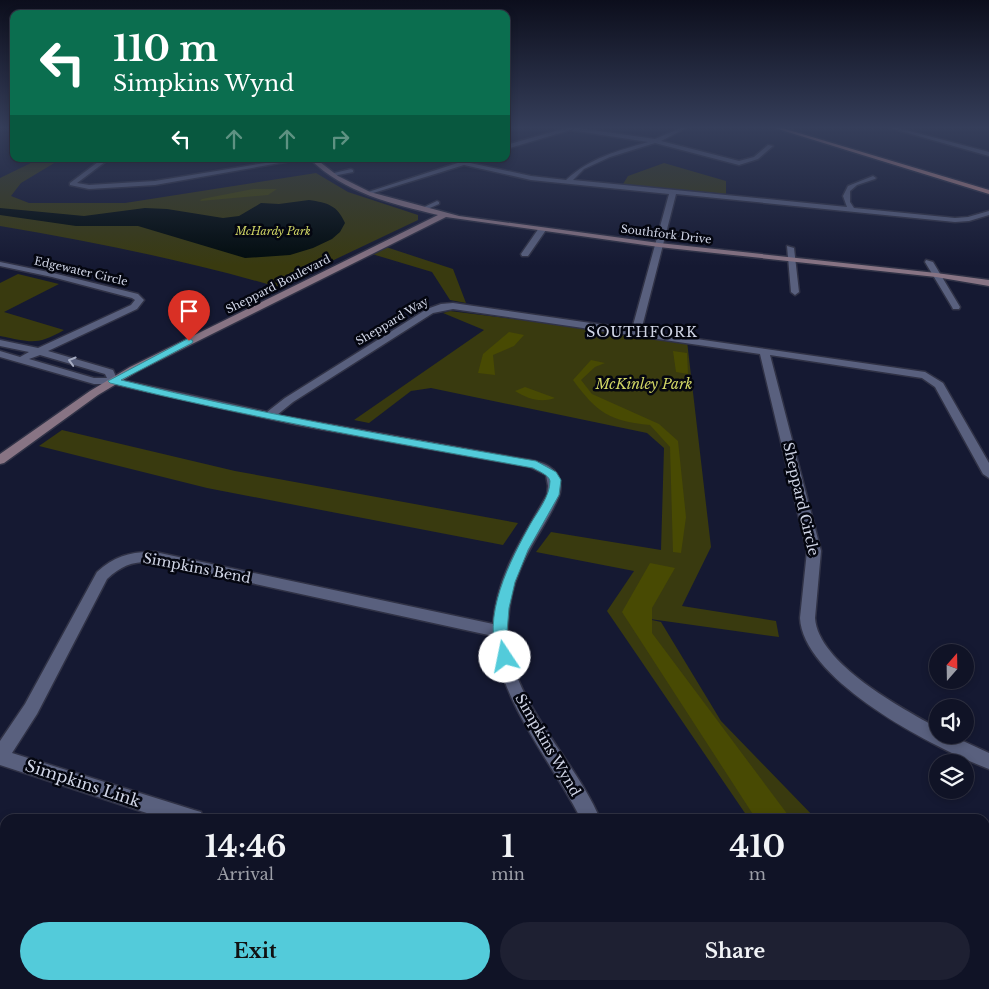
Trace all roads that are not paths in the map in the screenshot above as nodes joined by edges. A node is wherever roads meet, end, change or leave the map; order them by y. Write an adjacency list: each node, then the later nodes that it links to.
1 (85, 174): 2 (street)
2 (208, 174)
3 (333, 174): 12 (street, Southfork Drive)
4 (428, 174): 12 (street)
5 (506, 174): 9 (street)
6 (576, 174): 9 (street)
7 (930, 174): 11 (main road)
8 (873, 178): 15 (street)
9 (568, 182): 10 (street)
10 (673, 192): 15 (street); 20 (street)
11 (989, 192)
12 (368, 193): 14 (street, Southfork Drive)
13 (437, 203): 14 (street)
14 (423, 209): 17 (street, Southfork Drive)
15 (851, 209): 16 (street)
16 (986, 213)
17 (444, 214): 19 (street, Southfork Drive); 37 (street, Sheppard Boulevard)
18 (544, 221): 19 (street)
19 (540, 229): 20 (street, Southfork Drive); 22 (street)
20 (659, 245): 23 (street, Southfork Drive); 31 (street)
21 (790, 248): 23 (street)
22 (526, 254)
23 (791, 260): 26 (street, Southfork Drive); 29 (street)
24 (929, 262): 26 (street)
25 (0, 264): 33 (street, Edgewater Circle)
26 (936, 275): 27 (street, Southfork Drive); 28 (street, Southfork Drive); 30 (street)
27 (989, 277)
28 (989, 283)
29 (795, 292)
30 (956, 308)
31 (635, 334): 34 (street); 38 (street, Sheppard Way)
32 (0, 343): 33 (street)
33 (38, 351): 36 (street, Edgewater Circle); 37 (street, one-way to 33)
34 (765, 353): 40 (street); 43 (street, Sheppard Circle)
35 (0, 354): 36 (street)
36 (20, 360): 37 (street)
37 (113, 381): 38 (street, Simpkins Wynd); 39 (street, Sheppard Boulevard)
38 (269, 416): 41 (street, Simpkins Wynd)
39 (0, 460)
40 (989, 474)
41 (500, 632): 42 (street, Simpkins Bend); 45 (street, Simpkins Wynd)
42 (0, 757): 44 (street, Simpkins Link)
43 (989, 761)
44 (178, 814)
45 (588, 814)

